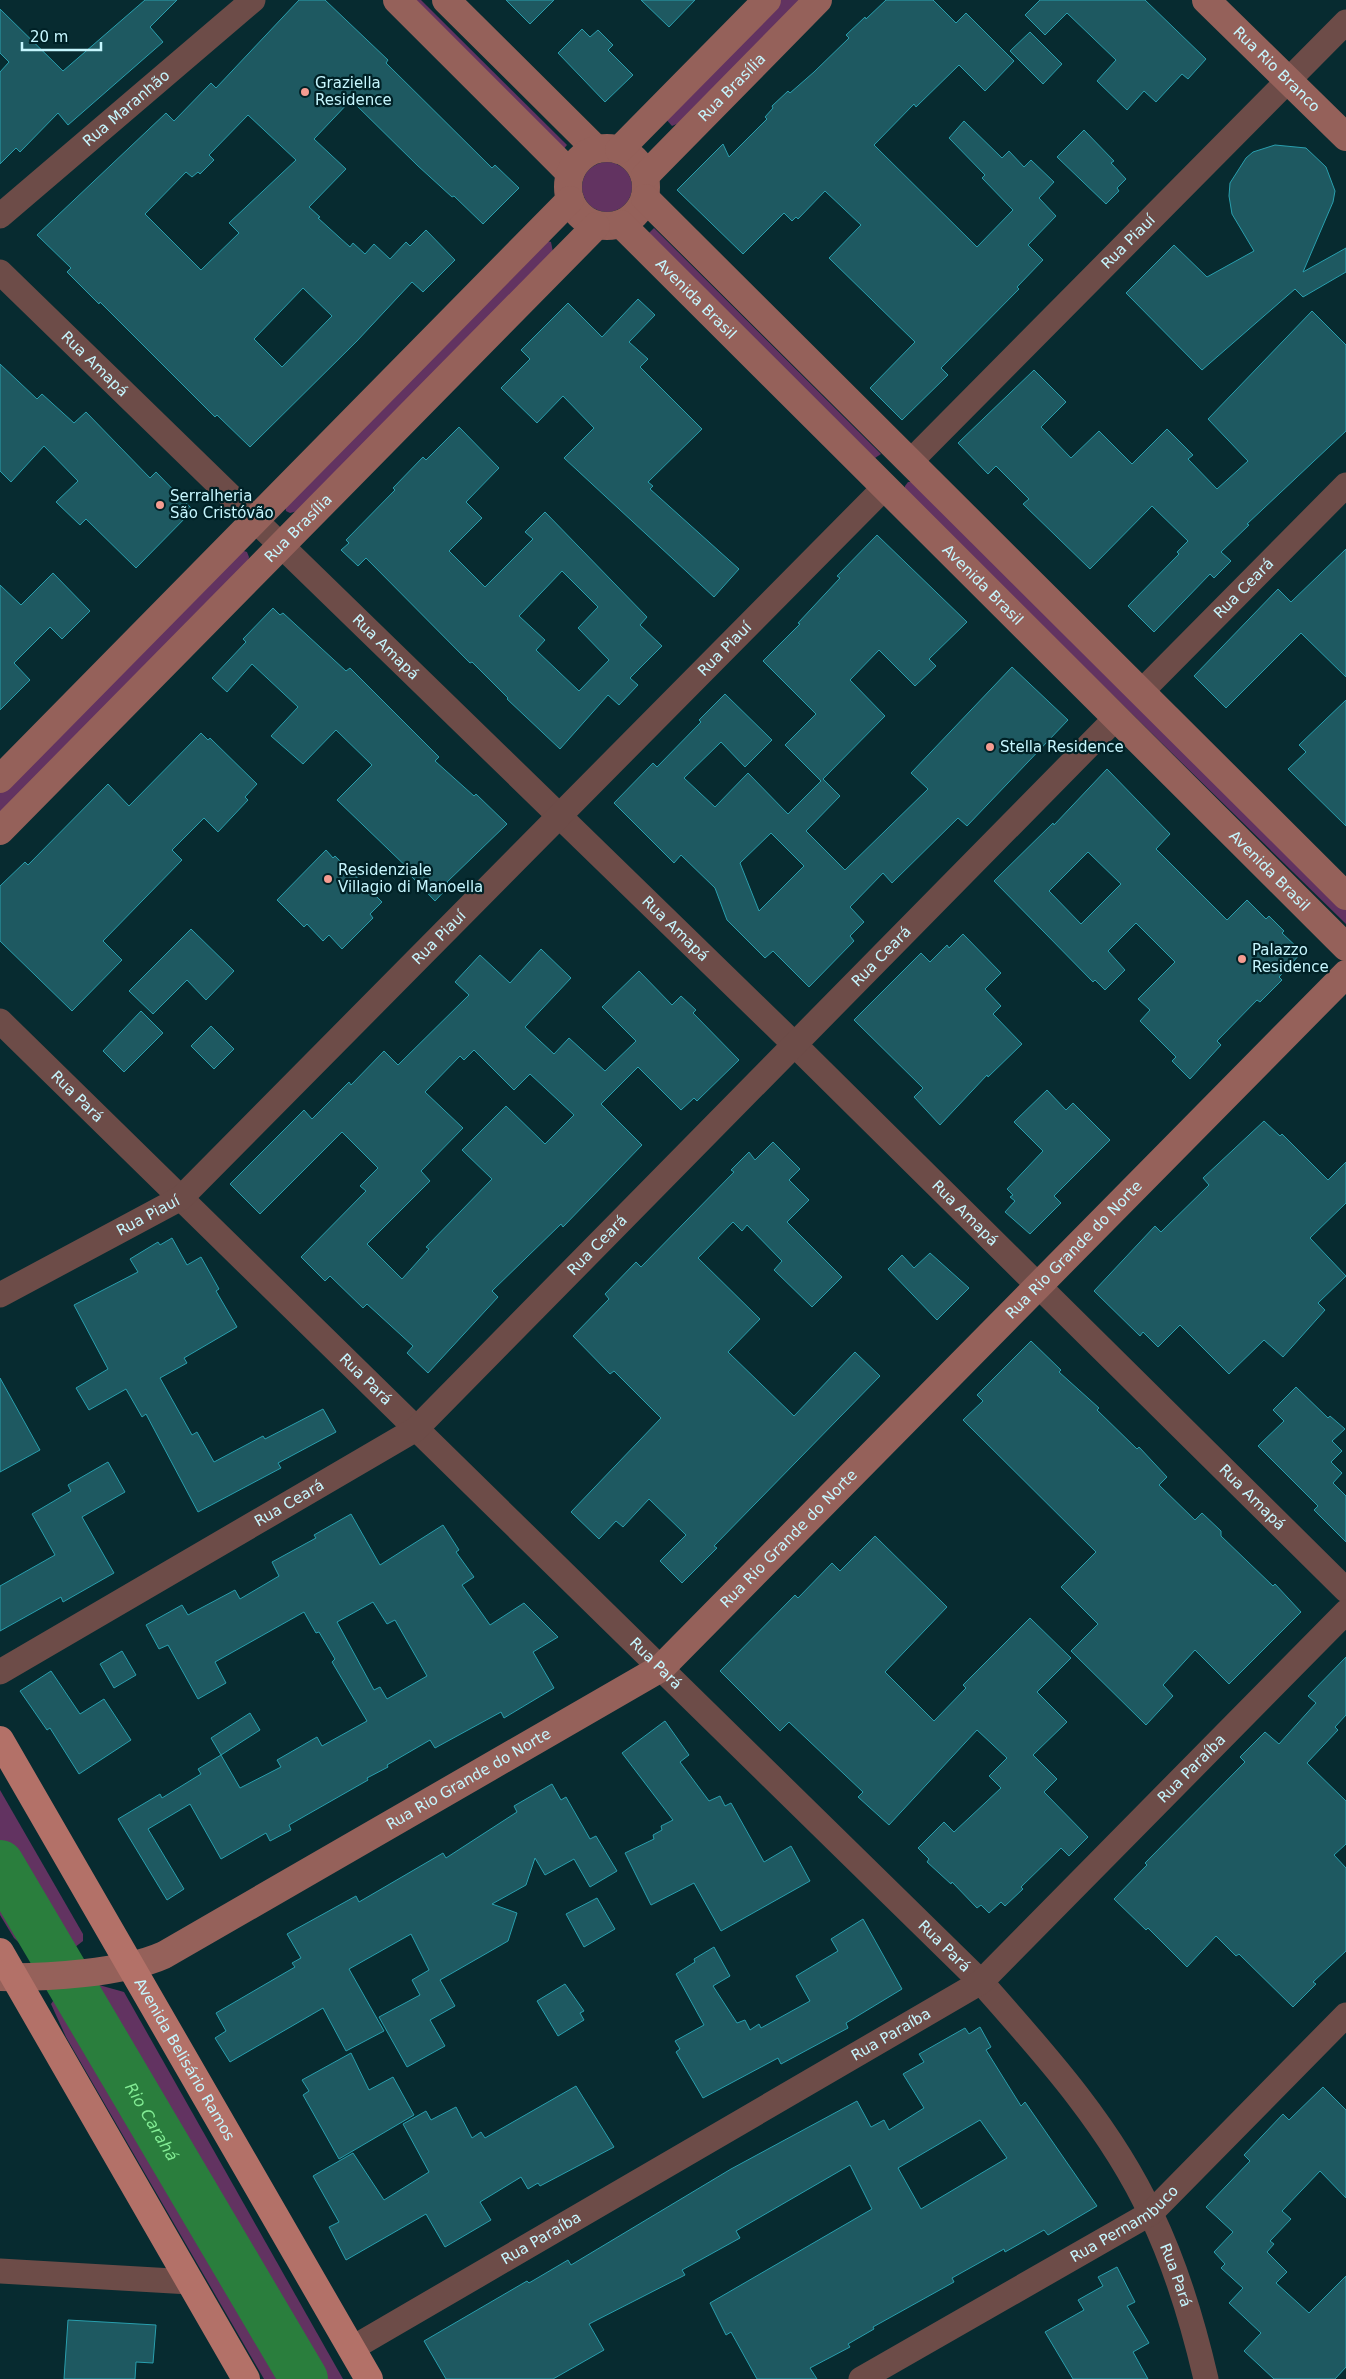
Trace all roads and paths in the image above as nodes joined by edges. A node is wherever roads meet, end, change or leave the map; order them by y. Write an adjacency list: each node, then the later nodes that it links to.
1 (253, 0): 14 (street, Rua Maranhão)
2 (397, 0): 11 (main road)
3 (446, 0): 10 (main road)
4 (767, 0): 10 (main road)
5 (818, 0): 12 (main road, Rua Brasília)
6 (1206, 0): 8 (main road, Rua Rio Branco)
7 (1346, 22): 8 (street, Rua Piauí)
8 (1288, 81): 9 (main road, Rua Rio Branco); 17 (street, Rua Piauí)
9 (1346, 138)
10 (608, 149): 11 (main road); 12 (main road)
11 (570, 173): 13 (main road)
12 (645, 187): 15 (main road); 17 (main road)
13 (570, 200): 15 (main road); 20 (main road)
14 (0, 216)
15 (608, 225): 19 (main road, Avenida Brasil); 21 (main road, Rua Brasília)
16 (0, 272): 20 (street, Rua Amapá)
17 (910, 462): 22 (main road)
18 (1346, 485): 22 (street, Rua Ceará)
19 (885, 487): 23 (main road, Avenida Brasil); 25 (street, Rua Piauí)
20 (256, 520): 21 (street, Rua Amapá); 24 (main road)
21 (282, 545): 25 (street, Rua Amapá); 26 (main road, Rua Brasília)
22 (1141, 692): 27 (main road)
23 (1116, 718): 28 (main road, Avenida Brasil); 31 (street, Rua Ceará)
24 (0, 779)
25 (560, 815): 31 (street, Rua Amapá); 32 (street, Rua Piauí)
26 (0, 831)
27 (1346, 896)
28 (1346, 947)
29 (1346, 974): 33 (main road, Rua Rio Grande do Norte)
30 (0, 1021): 32 (street, Rua Pará)
31 (795, 1045): 33 (street, Rua Amapá); 35 (street, Rua Ceará)
32 (181, 1198): 34 (street, Rua Piauí); 35 (street, Rua Pará)
33 (1037, 1286): 36 (street, Rua Amapá); 38 (main road, Rua Rio Grande do Norte)
34 (0, 1295)
35 (416, 1429): 38 (street, Rua Pará); 39 (street, Rua Ceará)
36 (1346, 1590)
37 (1346, 1612): 44 (street, Rua Paraíba)
38 (661, 1668): 42 (main road, Rua Rio Grande do Norte); 44 (street, Rua Pará)
39 (0, 1672)
40 (0, 1740): 42 (main road, Avenida Belisário Ramos)
41 (0, 1952): 43 (main road)
42 (119, 1968): 43 (main road, Rua Rio Grande do Norte); 49 (main road, Avenida Belisário Ramos)
43 (18, 1977): 48 (main road)
44 (981, 1982): 46 (street, Rua Pará); 49 (street, Rua Paraíba)
45 (1346, 2015): 46 (street, Rua Pernambuco)
46 (1151, 2213): 52 (street, Rua Pernambuco); 53 (street, Rua Pará)
47 (0, 2271): 48 (street)
48 (190, 2282): 50 (main road)
49 (351, 2349): 51 (main road, Avenida Belisário Ramos)
50 (246, 2379)
51 (369, 2379)
52 (861, 2379)
53 (1206, 2379)

